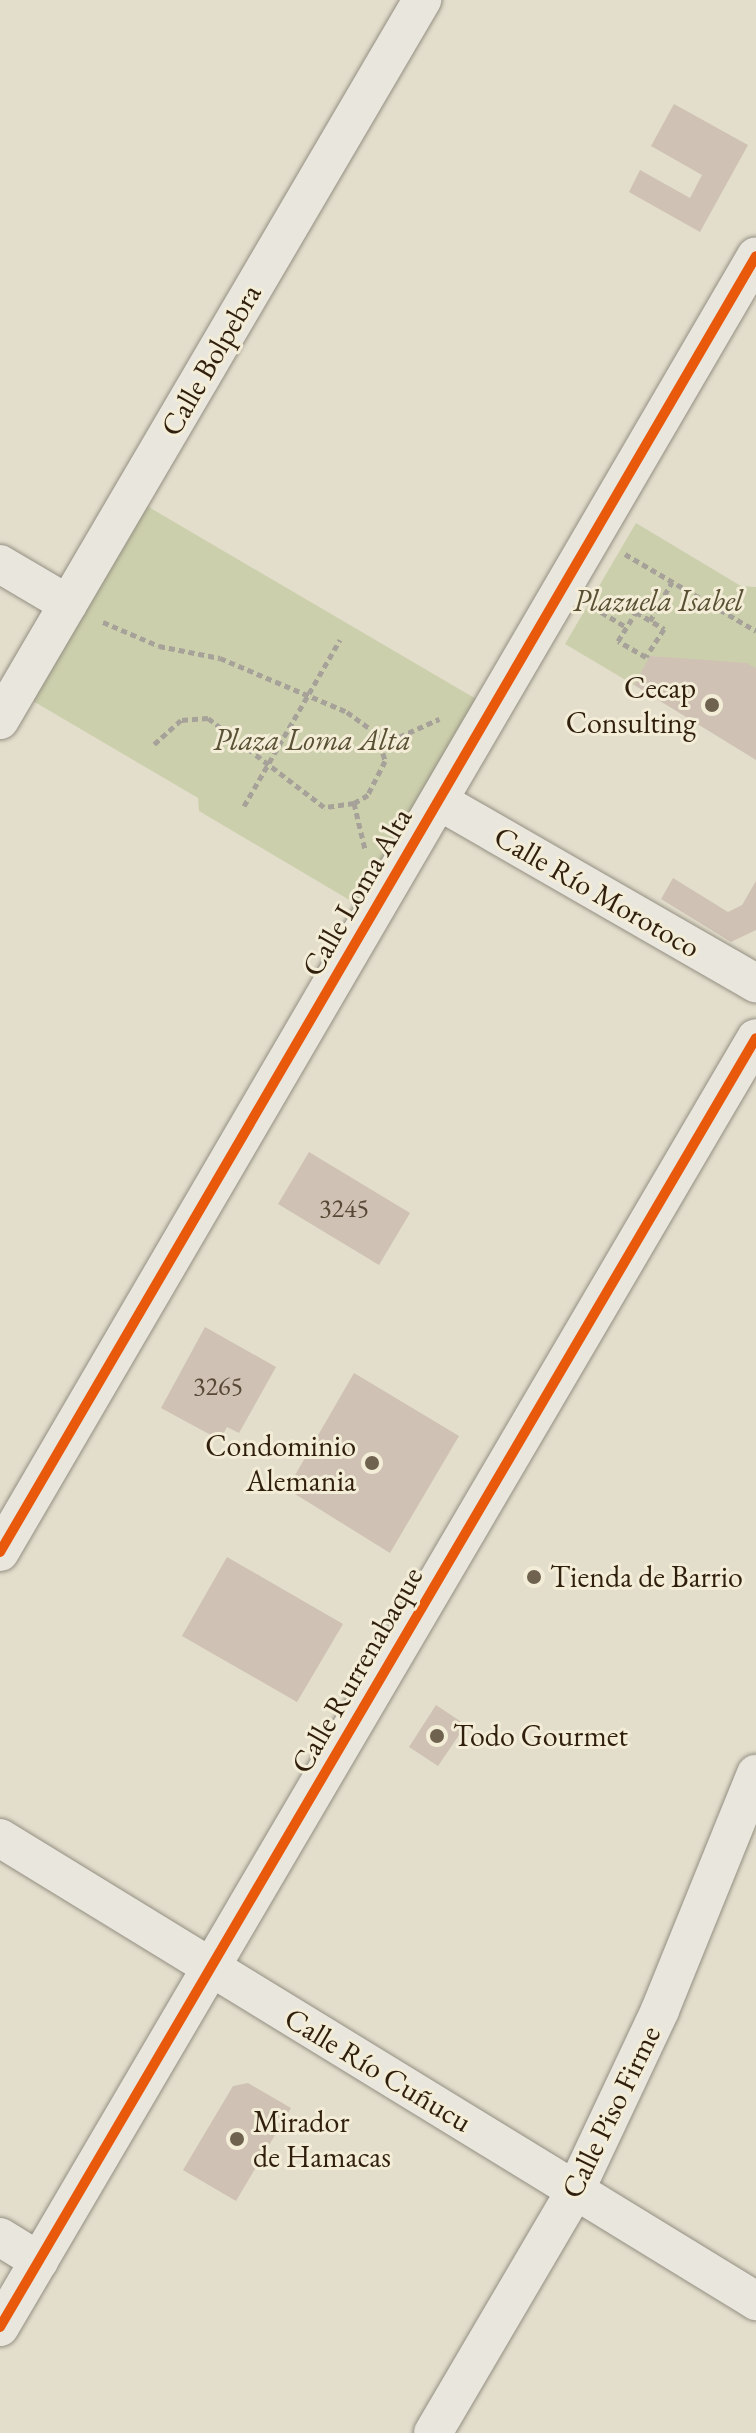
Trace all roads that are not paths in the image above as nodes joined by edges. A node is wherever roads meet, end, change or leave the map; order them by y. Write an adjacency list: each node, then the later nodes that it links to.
1 (422, 0): 4 (street, Calle Bolpebra)
2 (756, 256): 6 (street, Calle Loma Alta)
3 (0, 564): 4 (street)
4 (68, 604): 5 (street, Calle Bolpebra)
5 (0, 720)
6 (439, 801): 7 (street, Calle Río Morotoco); 9 (street, Calle Loma Alta)
7 (756, 983)
8 (756, 1038): 12 (street, Calle Rurrenabaque)
9 (0, 1552)
10 (756, 1774): 13 (street, Calle Piso Firme)
11 (0, 1838): 12 (street, Calle Río Cuñucu)
12 (211, 1968): 13 (street, Calle Río Cuñucu); 15 (street, Calle Rurrenabaque)
13 (575, 2191): 16 (street, Calle Río Cuñucu); 18 (street, Calle Piso Firme)
14 (0, 2237): 15 (street)
15 (39, 2261): 17 (street, Calle Rurrenabaque)
16 (756, 2301)
17 (0, 2327)
18 (433, 2433)

